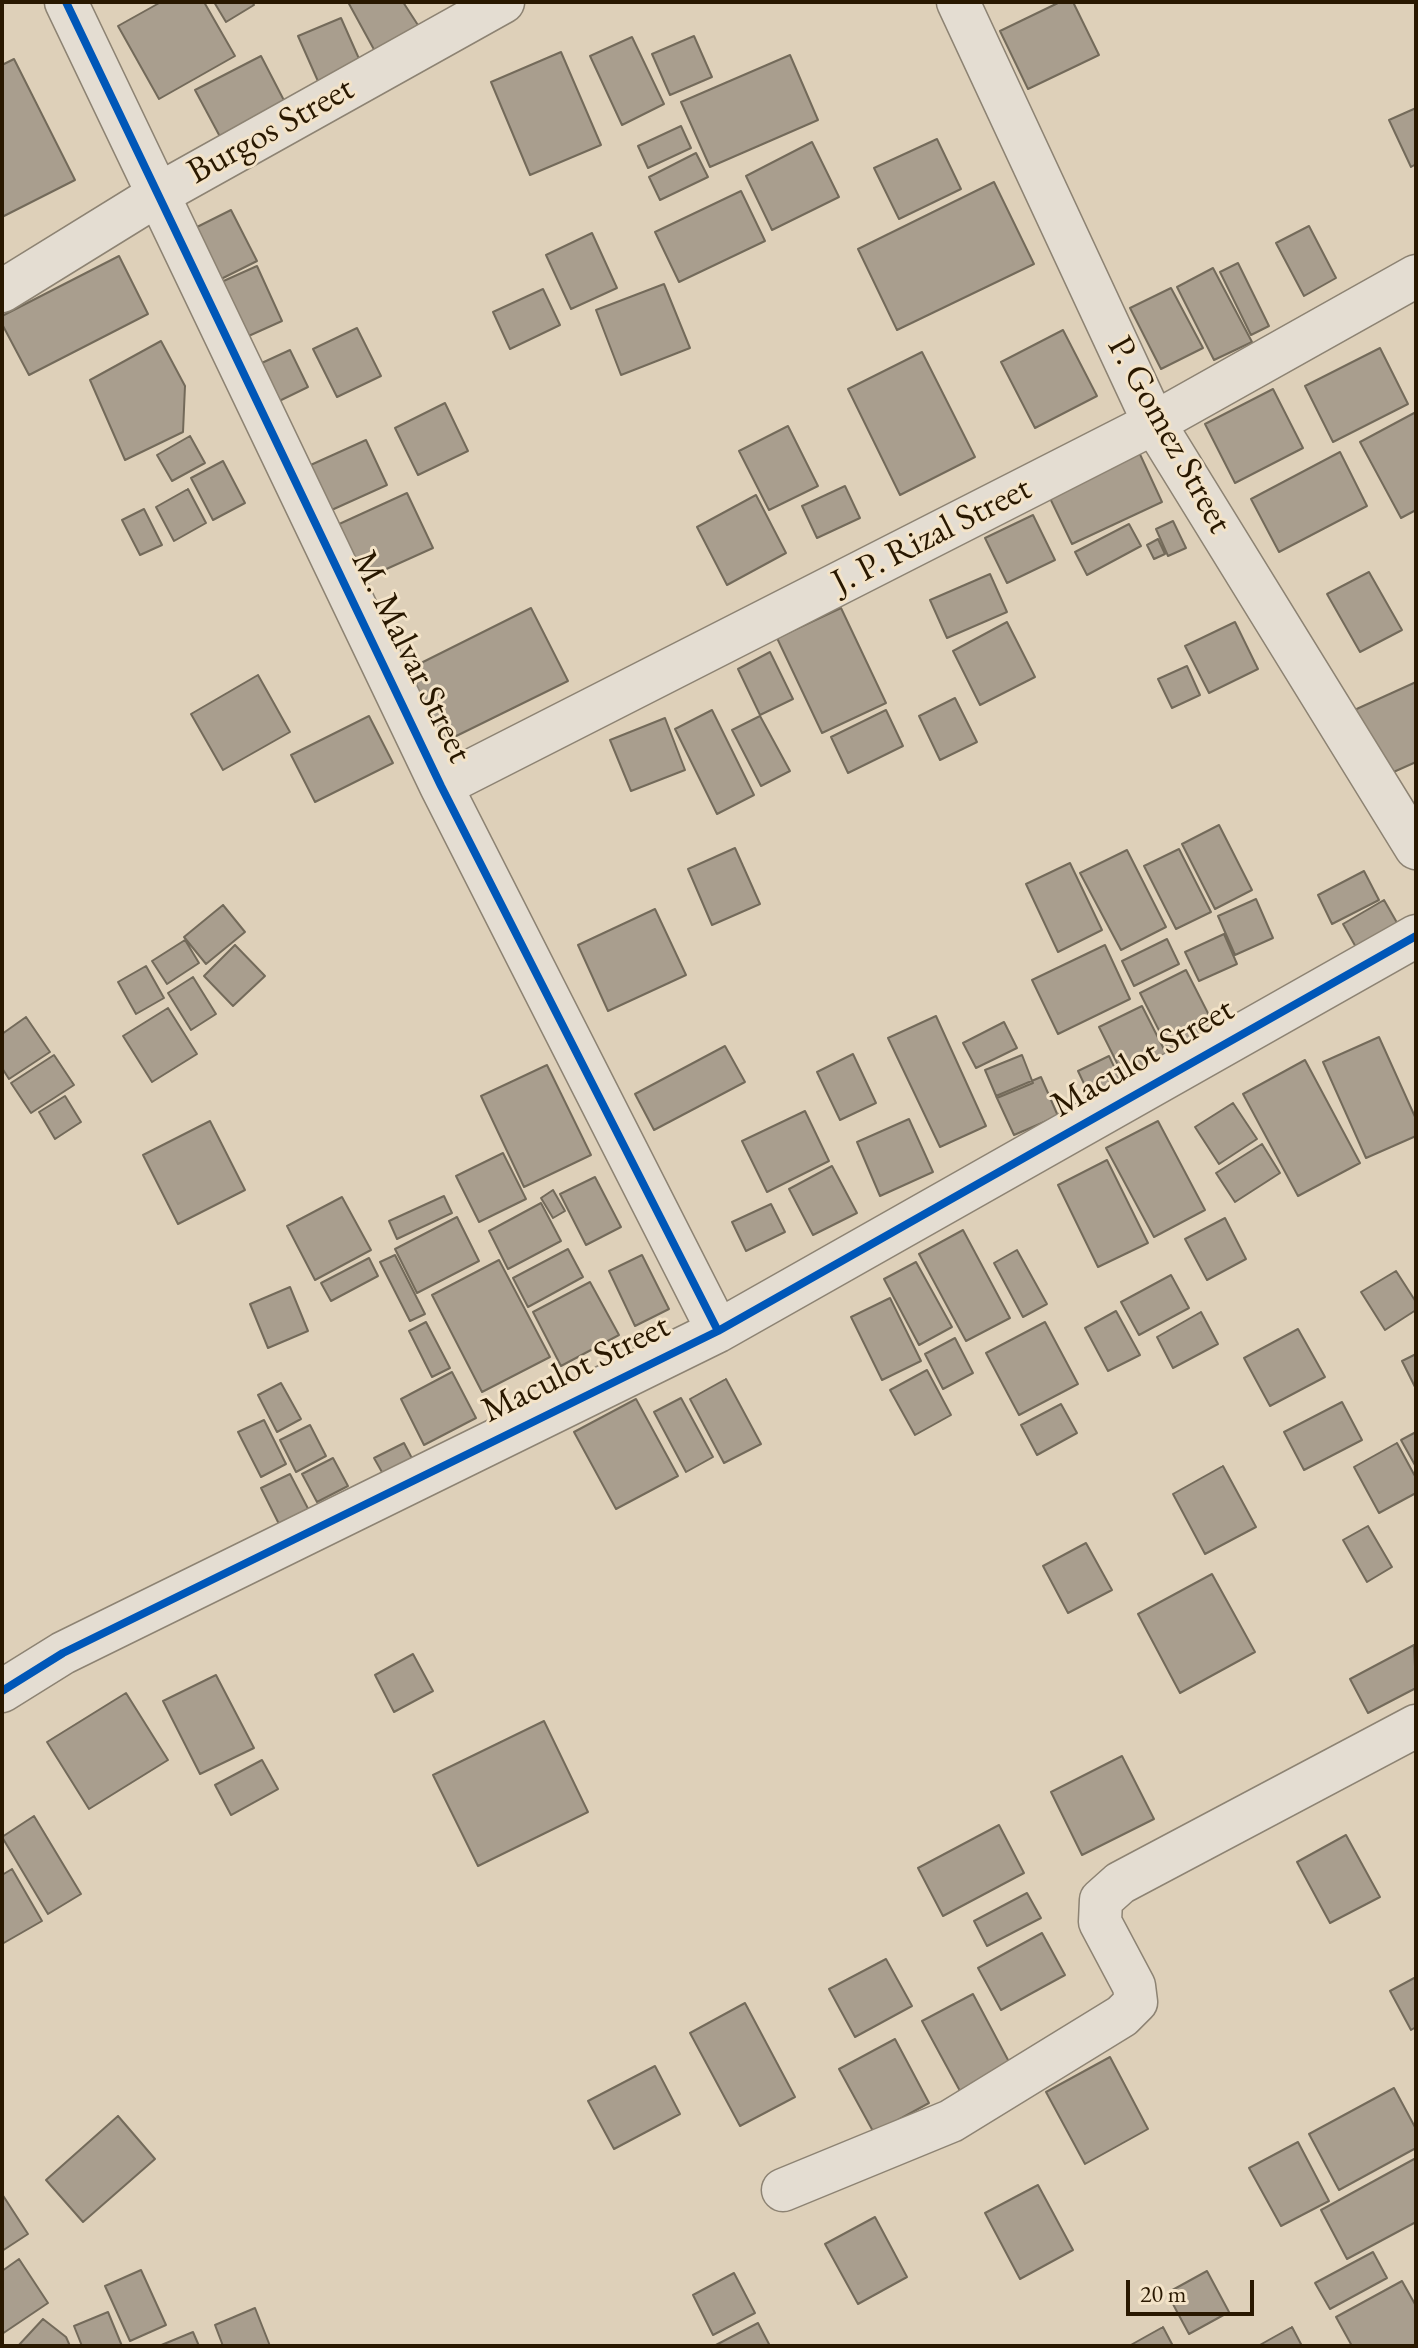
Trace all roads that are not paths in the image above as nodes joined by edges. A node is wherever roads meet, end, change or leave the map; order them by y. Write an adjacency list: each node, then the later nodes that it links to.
1 (66, 2): 4 (street, M. Malvar Street)
2 (503, 2): 4 (street, Burgos Street)
3 (958, 2): 7 (street, P. Gomez Street)
4 (159, 194): 6 (street, Burgos Street); 8 (street, M. Malvar Street)
5 (1416, 276): 7 (street, J. P. Rizal Street)
6 (2, 291)
7 (1154, 423): 8 (street, J. P. Rizal Street); 9 (street, P. Gomez Street)
8 (441, 786): 11 (street, M. Malvar Street)
9 (1416, 848)
10 (1416, 936): 11 (street, Maculot Street)
11 (718, 1331): 12 (street, Maculot Street)
12 (2, 1691)
13 (1416, 1726): 14 (street)
14 (783, 2190)

